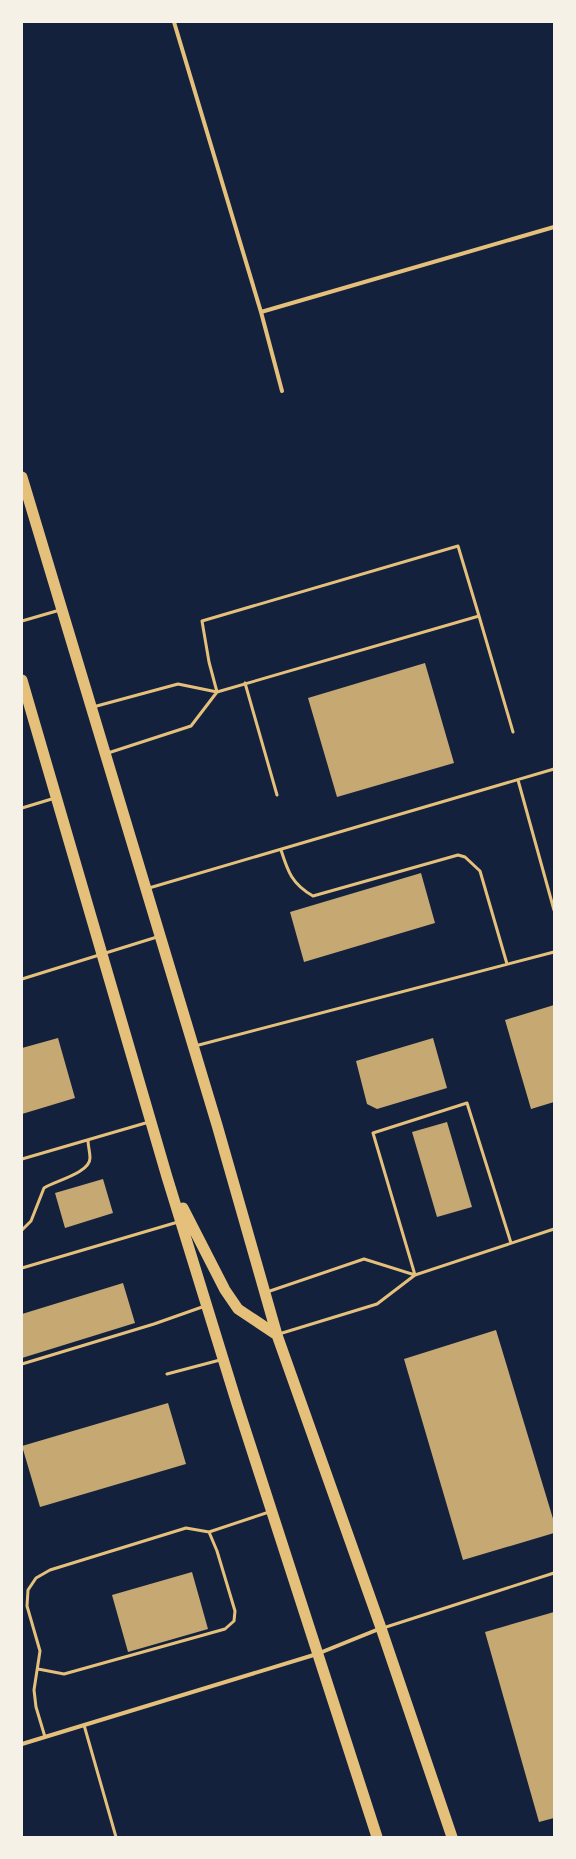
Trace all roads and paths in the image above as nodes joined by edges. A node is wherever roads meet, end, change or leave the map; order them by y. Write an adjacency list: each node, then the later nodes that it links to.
1 (174, 22): 3 (street)
2 (554, 227): 3 (street)
3 (261, 312): 4 (street)
4 (282, 391)
5 (22, 477): 6 (highway)
6 (62, 609): 8 (lane); 12 (highway)
7 (479, 616): 10 (lane); 11 (lane); 13 (lane)
8 (22, 621)
9 (22, 680): 18 (highway)
10 (245, 683): 11 (lane); 17 (lane)
11 (217, 692): 12 (lane); 14 (lane)
12 (91, 708): 14 (highway)
13 (513, 732)
14 (105, 754): 21 (highway)
15 (554, 769): 16 (lane)
16 (518, 780): 20 (lane); 22 (lane)
17 (277, 795)
18 (56, 798): 19 (lane); 25 (highway)
19 (22, 808)
20 (281, 850): 21 (lane); 26 (lane)
21 (145, 889): 23 (highway)
22 (554, 910)
23 (159, 937): 25 (lane); 28 (highway)
24 (554, 952): 26 (lane)
25 (102, 955): 27 (lane); 29 (highway)
26 (507, 964): 28 (lane)
27 (22, 980)
28 (192, 1047): 39 (highway)
29 (151, 1121): 30 (lane); 32 (highway)
30 (88, 1140): 31 (lane); 34 (lane)
31 (22, 1159)
32 (167, 1177): 33 (highway); 41 (highway)
33 (182, 1221): 37 (lane); 40 (highway)
34 (22, 1230)
35 (554, 1230): 36 (lane)
36 (511, 1243): 38 (lane); 38 (lane)
37 (22, 1268)
38 (415, 1275): 39 (lane); 41 (lane)
39 (265, 1293): 41 (highway)
40 (207, 1305): 42 (highway); 43 (lane)
41 (277, 1335): 48 (highway)
42 (224, 1359): 44 (lane); 45 (highway)
43 (22, 1364)
44 (167, 1374)
45 (272, 1511): 46 (lane); 49 (highway)
46 (209, 1532): 50 (lane); 50 (lane)
47 (554, 1573): 48 (lane)
48 (381, 1628): 49 (street); 56 (highway)
49 (318, 1654): 51 (street); 55 (highway)
50 (38, 1669): 52 (lane)
51 (84, 1725): 52 (street); 54 (lane)
52 (45, 1737): 53 (street)
53 (22, 1744)
54 (116, 1837)
55 (377, 1837)
56 (452, 1837)

